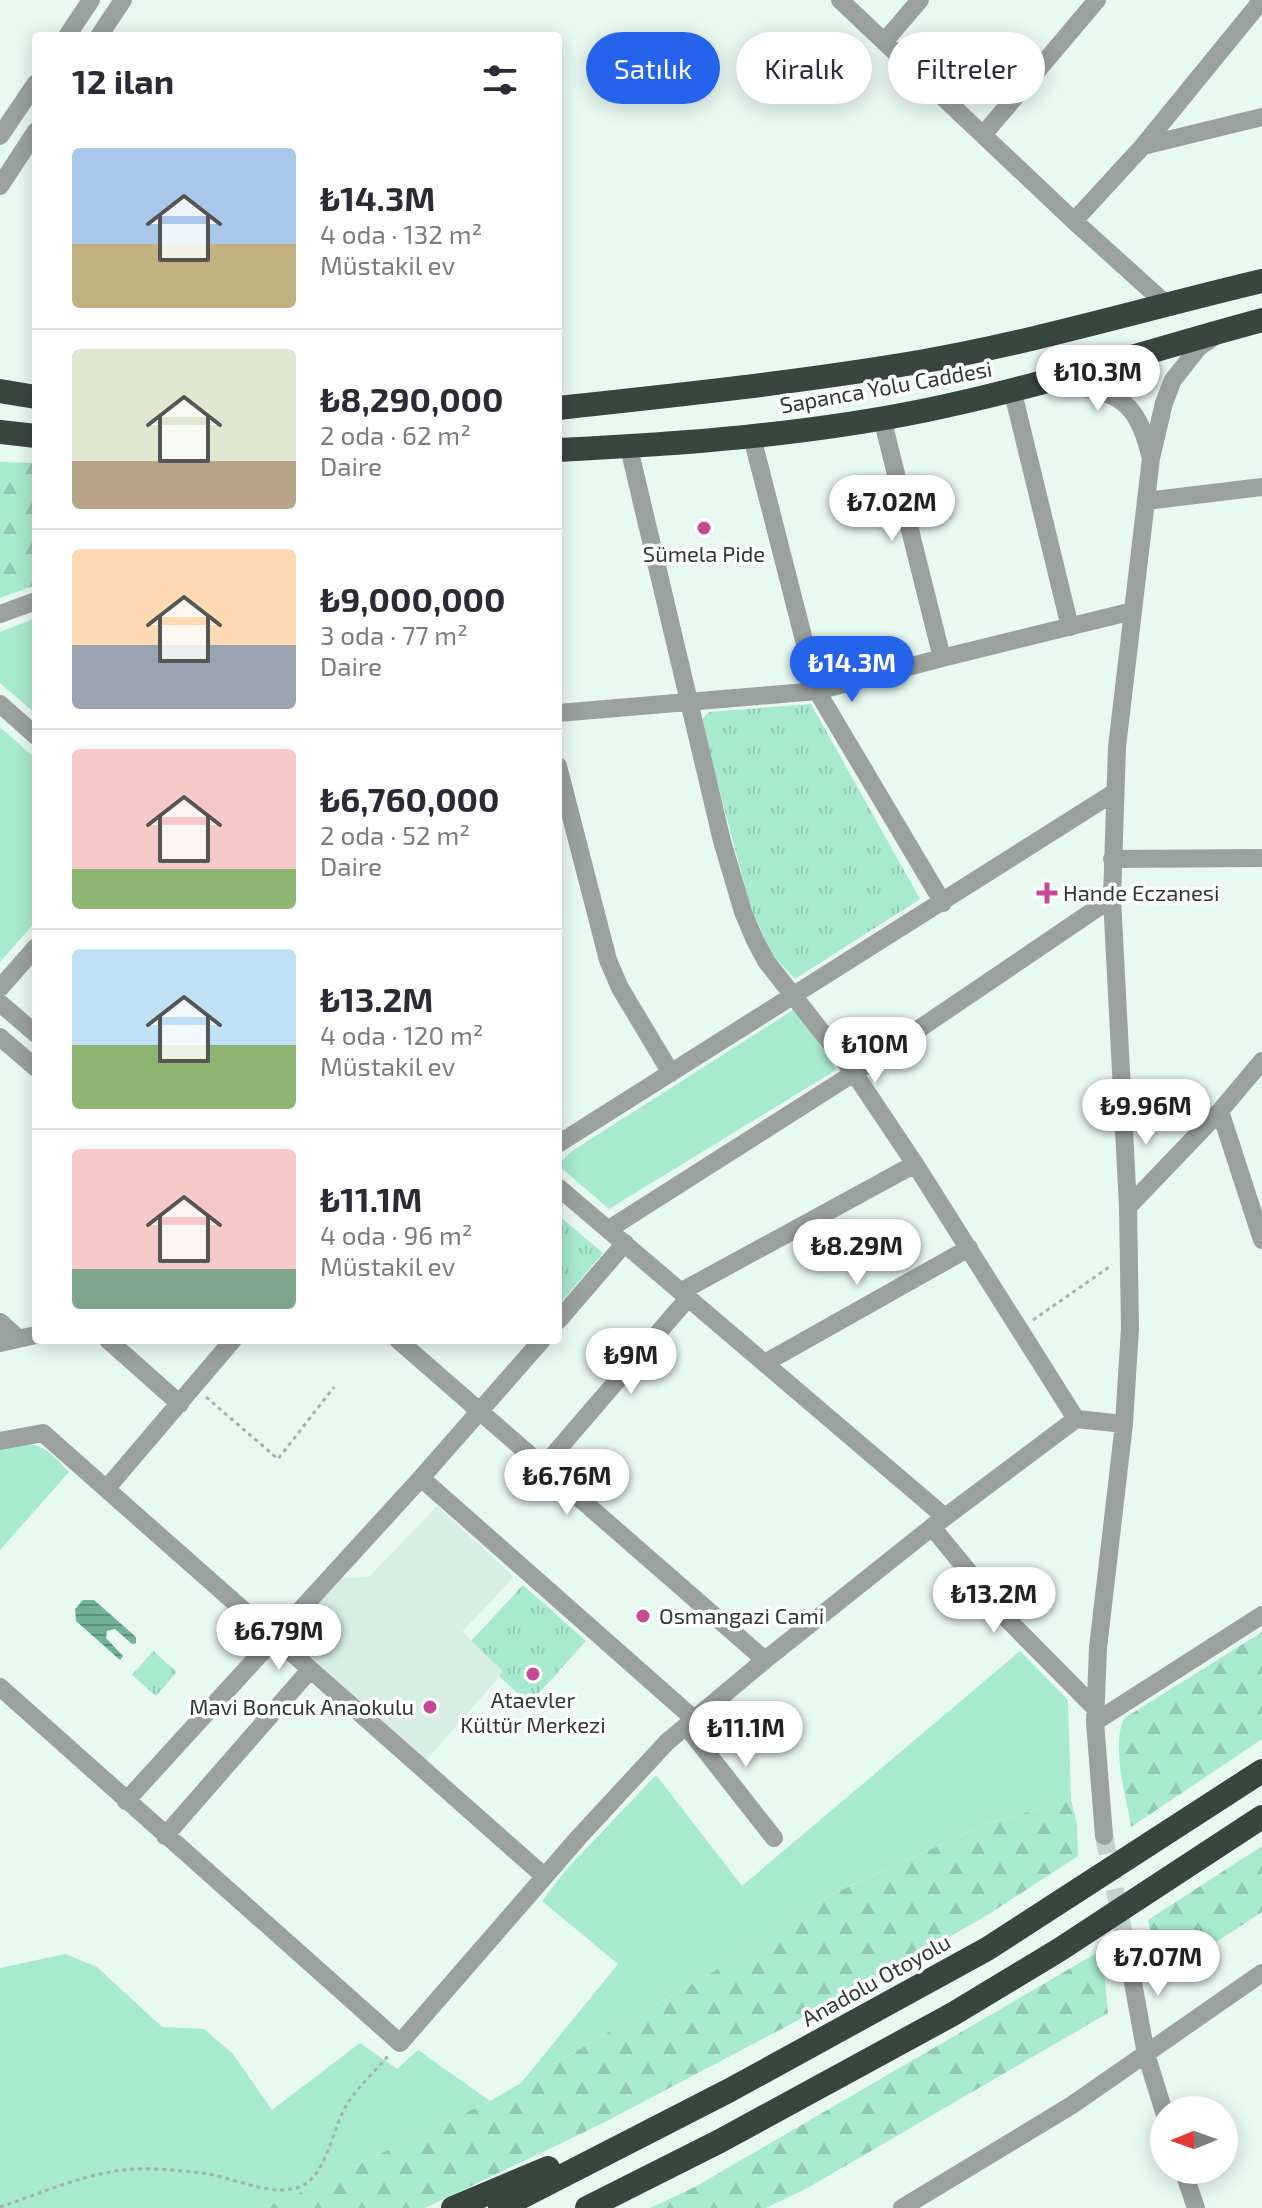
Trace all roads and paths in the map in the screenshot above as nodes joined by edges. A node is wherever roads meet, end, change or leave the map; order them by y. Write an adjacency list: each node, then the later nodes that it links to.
1 (91, 0): 7 (street)
2 (123, 0): 8 (street)
3 (840, 0): 9 (street)
4 (920, 0): 9 (street)
5 (1097, 0): 12 (street)
6 (1262, 0): 15 (street)
7 (70, 32)
8 (102, 32)
9 (884, 42): 12 (street)
10 (32, 89): 13 (street)
11 (1262, 117): 15 (street)
12 (983, 135): 17 (street)
13 (0, 136)
14 (32, 137): 16 (street)
15 (1143, 146): 17 (street)
16 (0, 186)
17 (1074, 221): 19 (street)
18 (1262, 281): 19 (highway, Sapanca Yolu Caddesi)
19 (1166, 304): 26 (highway, Sapanca Yolu Caddesi)
20 (1262, 321): 21 (highway, Sapanca Yolu Caddesi)
21 (1223, 331): 22 (highway, Sapanca Yolu Caddesi); 34 (street)
22 (1038, 383): 23 (highway, Sapanca Yolu Caddesi); 34 (street)
23 (1012, 389): 27 (highway, Sapanca Yolu Caddesi); 41 (street)
24 (4, 390): 25 (highway)
25 (32, 396)
26 (562, 408)
27 (882, 418): 29 (highway, Sapanca Yolu Caddesi); 42 (street)
28 (0, 432): 30 (highway)
29 (764, 435): 31 (highway, Sapanca Yolu Caddesi); 43 (street)
30 (32, 436)
31 (678, 443): 32 (street); 33 (highway, Sapanca Yolu Caddesi)
32 (629, 448): 35 (street); 44 (street)
33 (562, 450)
34 (1151, 458): 37 (street)
35 (562, 460)
36 (1262, 487): 37 (street)
37 (1146, 501): 39 (street)
38 (32, 602): 40 (street)
39 (1133, 611): 41 (street); 49 (street)
40 (0, 614)
41 (1070, 627): 42 (street)
42 (942, 658): 43 (street)
43 (817, 691): 44 (street); 53 (street)
44 (690, 702): 46 (street); 56 (street)
45 (0, 704): 47 (street)
46 (562, 713)
47 (32, 732)
48 (562, 782): 62 (street)
49 (1115, 792): 51 (street); 53 (street)
50 (1262, 858): 51 (street)
51 (1112, 859): 52 (street)
52 (1112, 898): 63 (street); 68 (street)
53 (943, 903): 56 (street)
54 (32, 952): 55 (street)
55 (0, 988)
56 (794, 994): 62 (street); 63 (street)
57 (0, 1003): 58 (street)
58 (32, 1031)
59 (0, 1037): 61 (street)
60 (1262, 1061): 64 (street)
61 (32, 1065)
62 (671, 1073): 65 (street)
63 (854, 1073): 66 (street); 69 (street)
64 (1220, 1111): 68 (street); 70 (street)
65 (562, 1141)
66 (915, 1164): 72 (street); 74 (street)
67 (562, 1190): 69 (street)
68 (1128, 1207): 73 (street)
69 (609, 1229): 71 (street)
70 (1262, 1240)
71 (625, 1243): 74 (street); 75 (street)
72 (969, 1248): 77 (street); 84 (street)
73 (1129, 1253): 77 (path); 90 (street)
74 (686, 1294): 84 (street); 92 (street)
75 (562, 1316)
76 (0, 1322): 78 (street)
77 (1020, 1329): 89 (street)
78 (27, 1337): 79 (street)
79 (0, 1343)
80 (112, 1344): 87 (street)
81 (230, 1344): 85 (street)
82 (403, 1344): 88 (street)
83 (539, 1344): 88 (street)
84 (765, 1363): 95 (street)
85 (194, 1387): 86 (path); 87 (street)
86 (334, 1387)
87 (180, 1404): 94 (street)
88 (480, 1412): 92 (street); 93 (street)
89 (1076, 1419): 90 (street); 95 (street)
90 (1124, 1424): 101 (street)
91 (0, 1441): 94 (street)
92 (542, 1468): 98 (street)
93 (421, 1478): 97 (street); 102 (street)
94 (107, 1488): 97 (street)
95 (938, 1522): 98 (street); 101 (street)
96 (1262, 1615): 101 (street)
97 (272, 1638): 99 (street); 104 (street)
98 (765, 1660): 102 (street)
99 (309, 1671): 106 (street); 109 (street)
100 (0, 1687): 104 (street)
101 (1095, 1715): 107 (street)
102 (690, 1722): 108 (street); 109 (street)
103 (1262, 1771): 114 (highway, Anadolu Otoyolu)
104 (126, 1801): 106 (street)
105 (1262, 1817): 120 (highway)
106 (165, 1836): 112 (street)
107 (1104, 1836)
108 (774, 1838)
109 (544, 1876): 112 (street)
110 (1127, 1950): 113 (street)
111 (1261, 1976): 113 (street)
112 (400, 2043): 117 (path)
113 (1146, 2054): 115 (street); 121 (street)
114 (730, 2090): 118 (highway); 119 (highway, Anadolu Otoyolu)
115 (1159, 2096)
116 (1188, 2184): 122 (street)
117 (0, 2207)
118 (453, 2208)
119 (500, 2208)
120 (587, 2208)
121 (902, 2208)
122 (1196, 2208)

